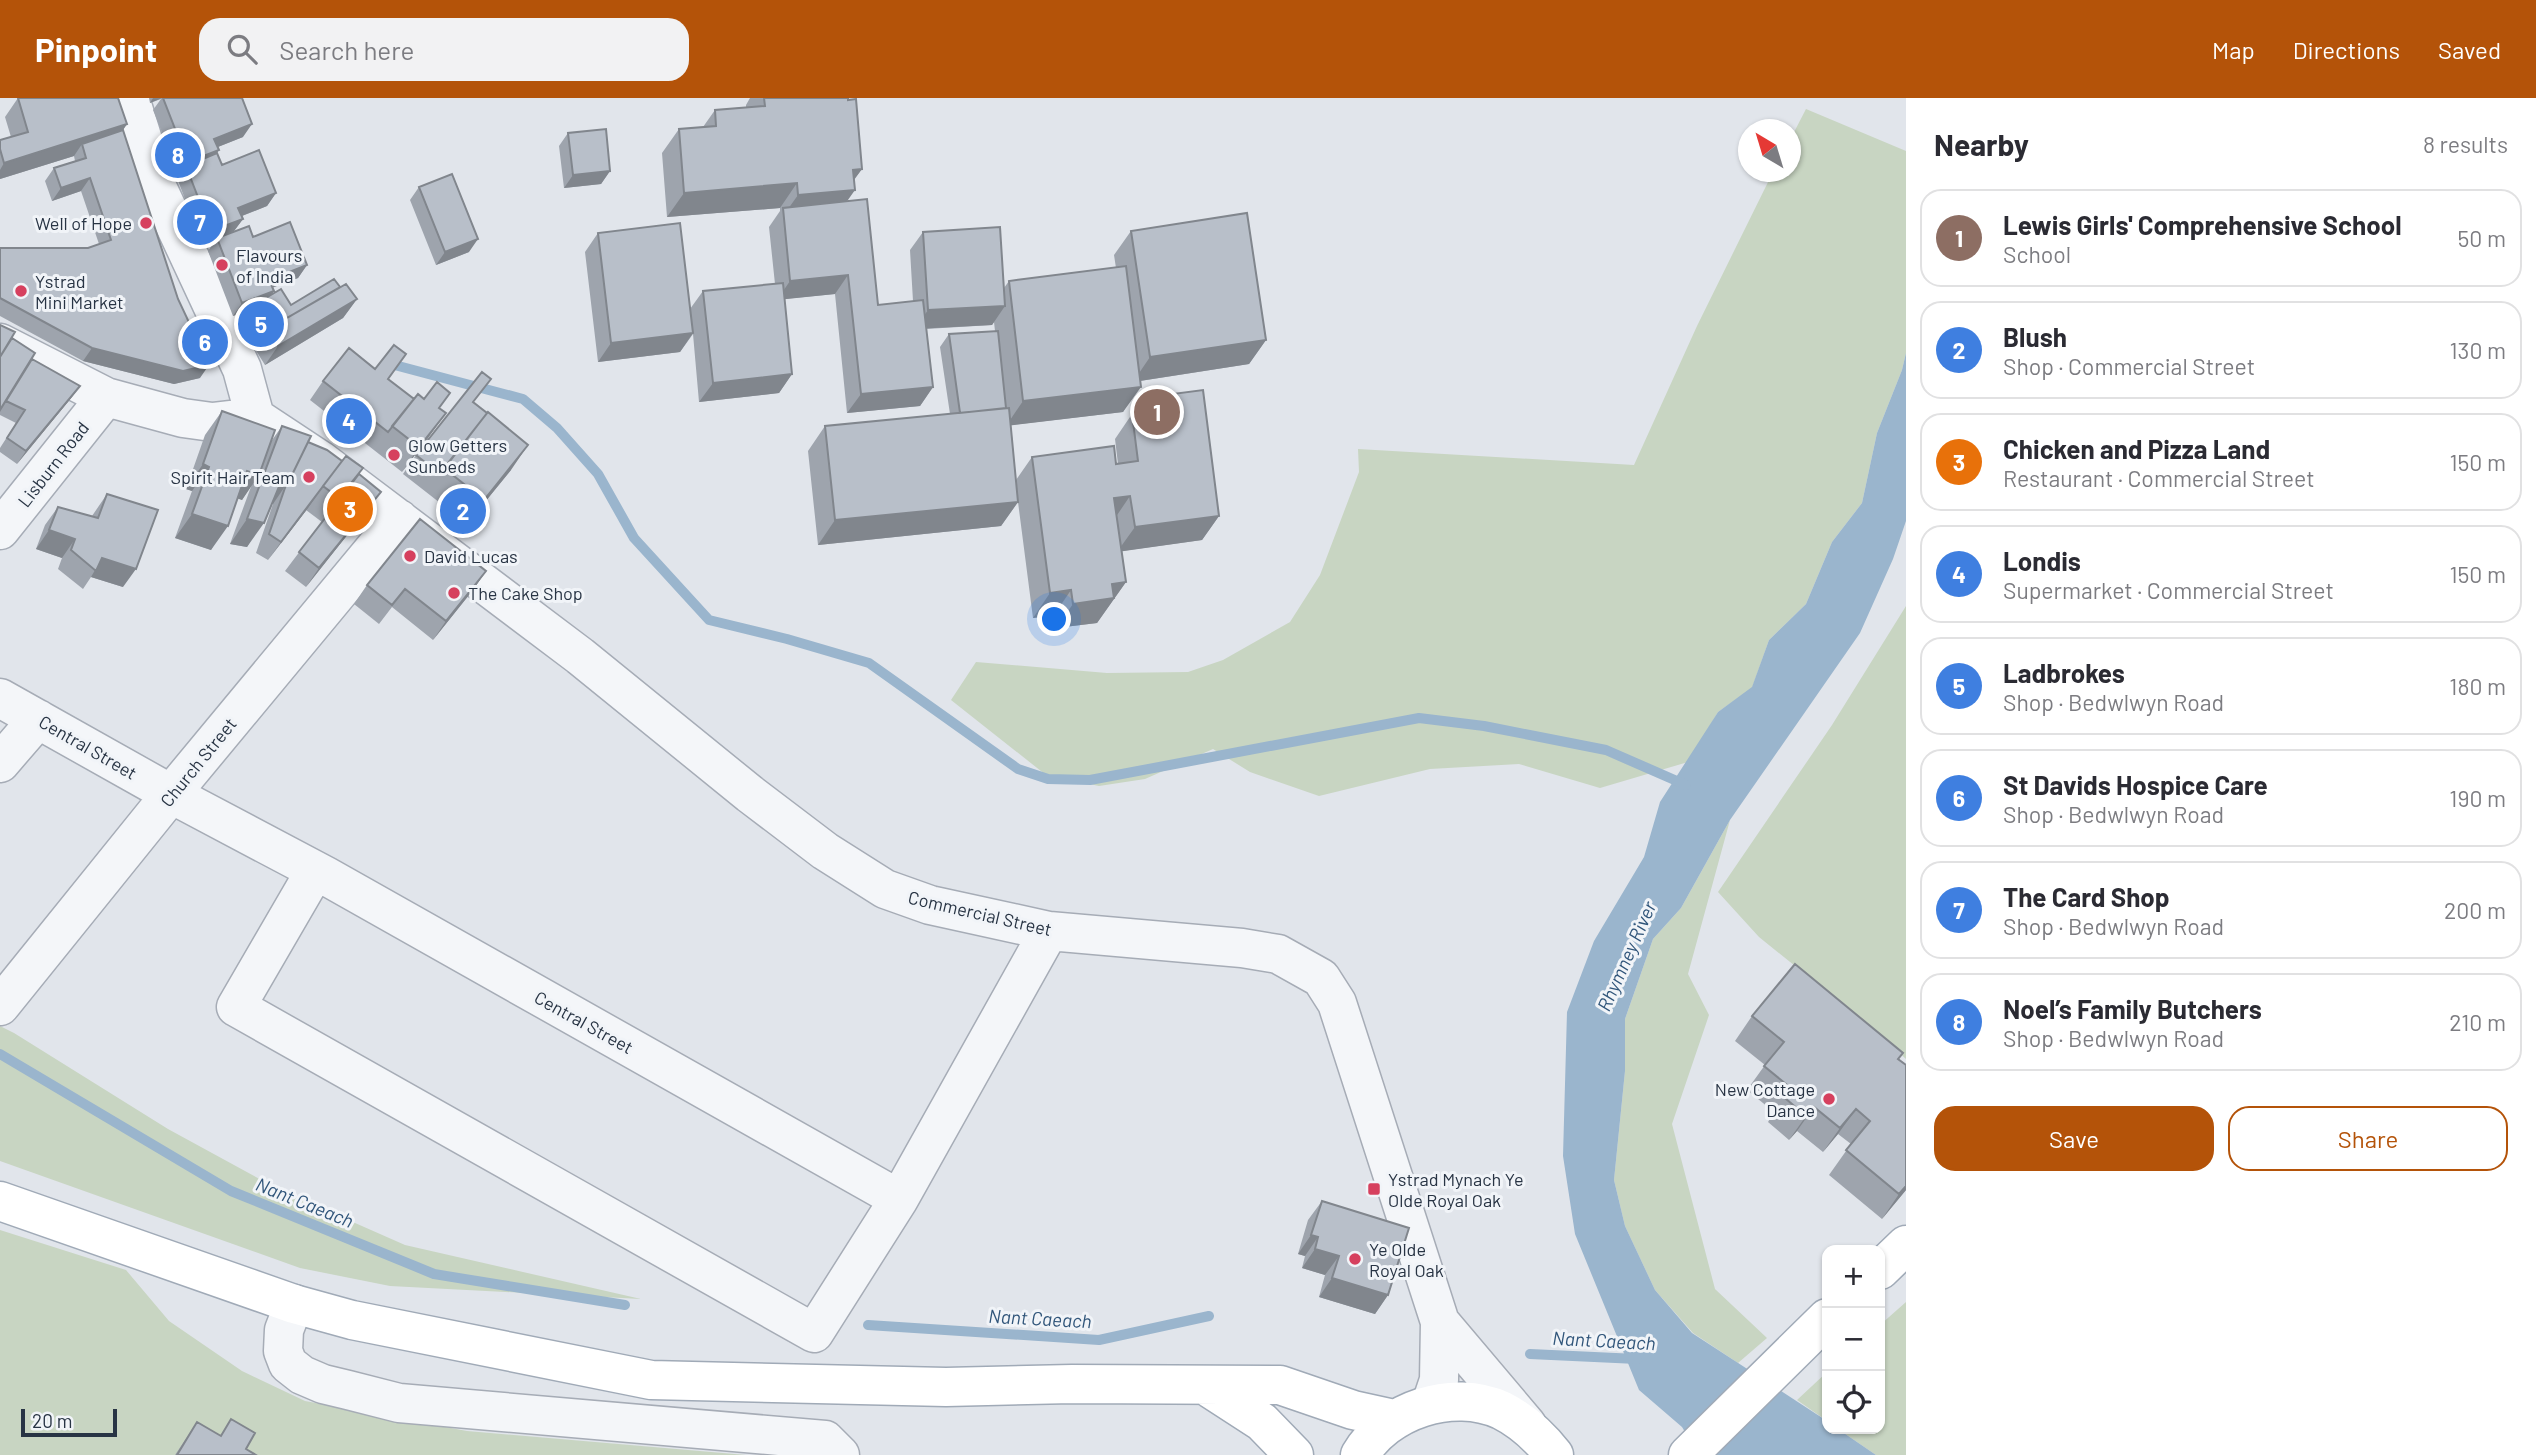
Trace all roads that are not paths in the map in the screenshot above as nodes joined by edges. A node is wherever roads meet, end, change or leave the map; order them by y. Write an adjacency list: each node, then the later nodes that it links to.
1 (130, 98): 4 (street)
2 (0, 343): 3 (street)
3 (106, 397): 4 (street); 6 (street, Lisburn Road)
4 (255, 417): 5 (street, Commercial Street)
5 (399, 519): 10 (street, Church Street); 12 (street, Commercial Street)
6 (0, 530)
7 (0, 698): 8 (street, Central Street)
8 (38, 719): 9 (street); 10 (street, Central Street)
9 (0, 763)
10 (171, 794): 11 (street, Central Street); 13 (street, Church Street)
11 (316, 871): 14 (street, Central Street); 14 (street)
12 (1049, 931): 14 (street); 19 (street, Commercial Street)
13 (0, 1006)
14 (899, 1199)
15 (0, 1201): 18 (main road)
16 (1906, 1245): 17 (main road)
17 (1885, 1264)
18 (294, 1304): 21 (main road); 26 (street)
19 (1440, 1322): 22 (street, Commercial Street); 24 (street, Commercial Street)
20 (1819, 1325): 25 (main road)
21 (1208, 1387): 23 (main road); 27 (main road)
22 (1431, 1404): 23 (main road); 24 (main road)
23 (1394, 1419): 28 (main road)
24 (1548, 1448)
25 (1691, 1453)
26 (840, 1455)
27 (1294, 1455)
28 (1360, 1455)

